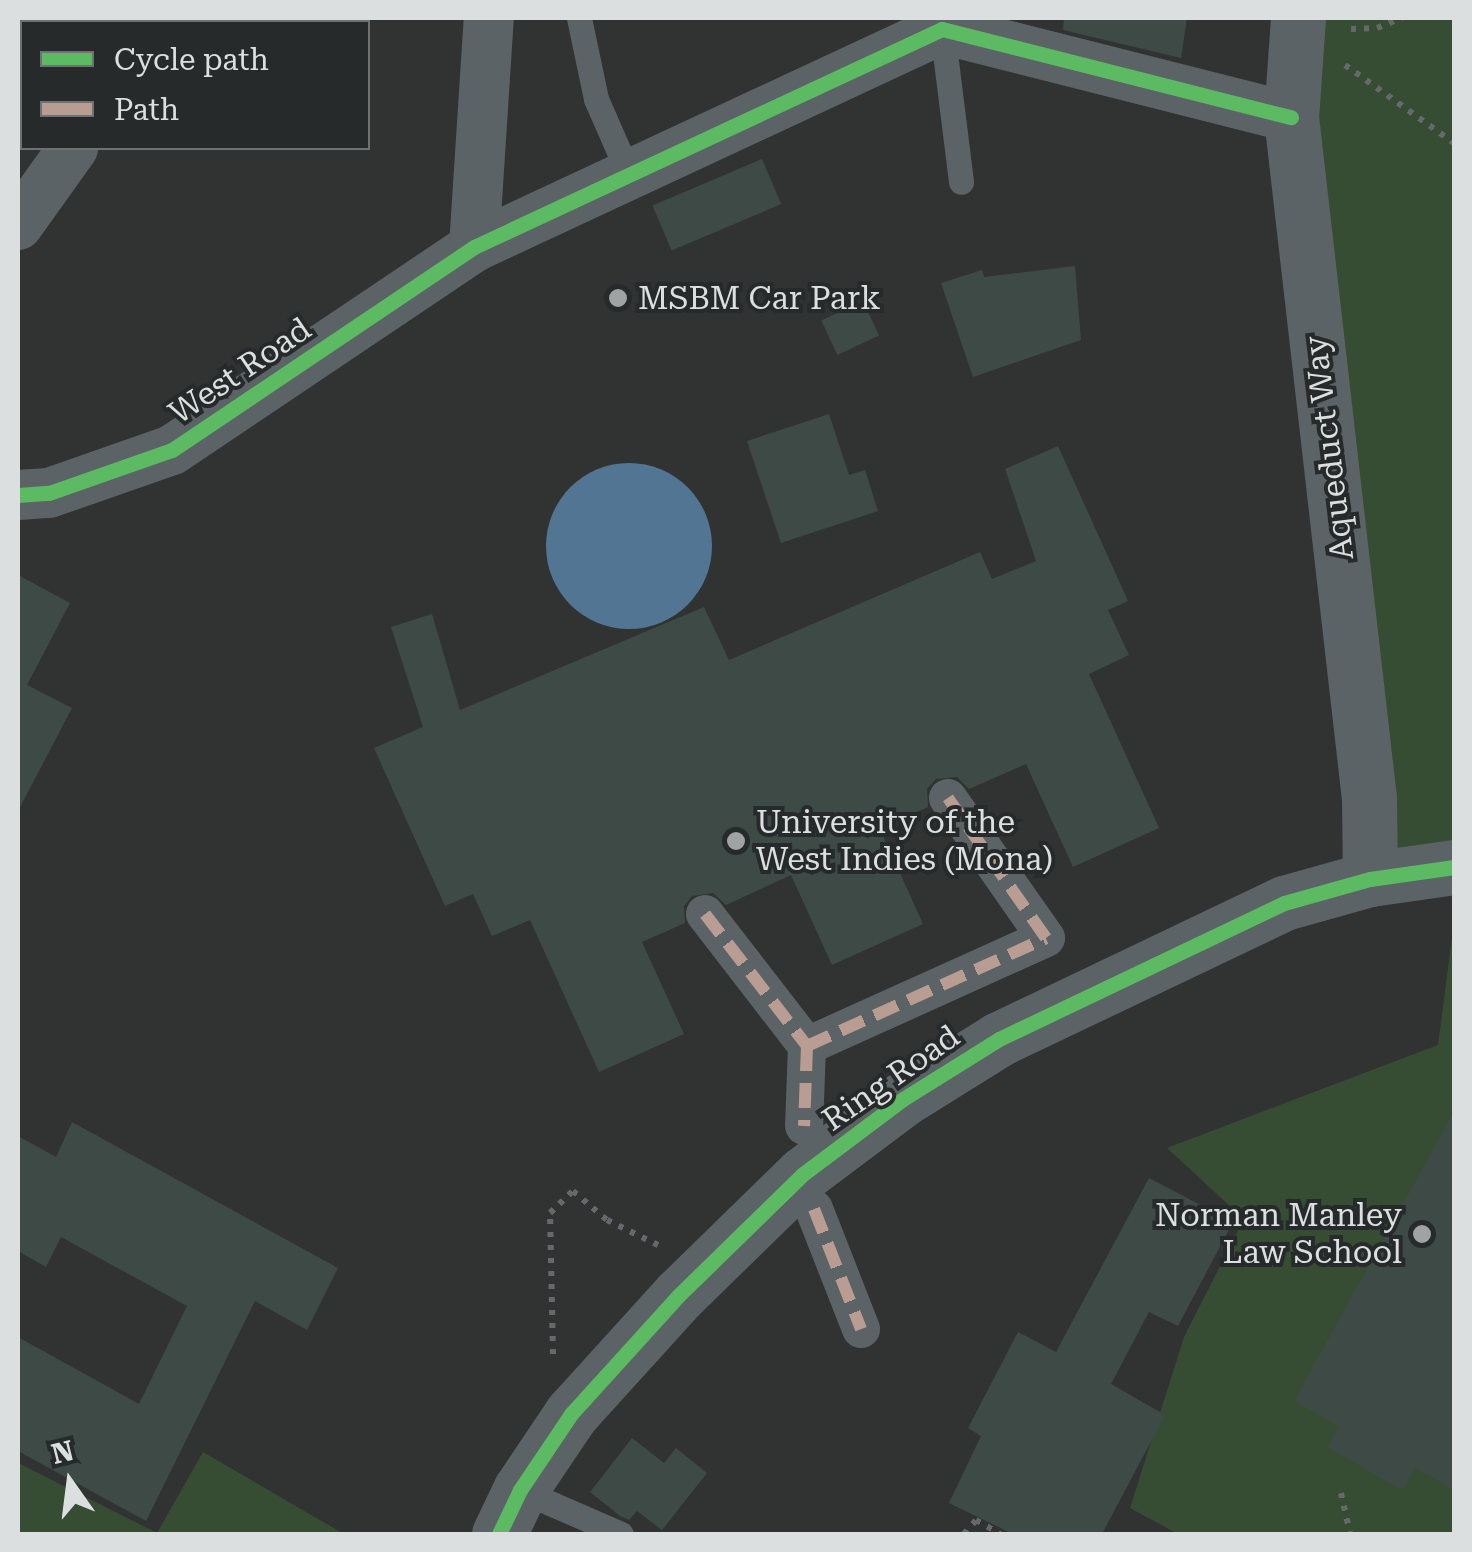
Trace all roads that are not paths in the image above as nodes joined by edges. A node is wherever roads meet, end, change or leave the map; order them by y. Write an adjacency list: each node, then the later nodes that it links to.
1 (489, 18): 10 (street)
2 (579, 18): 7 (lane)
3 (1298, 18): 5 (street, Aqueduct Way)
4 (942, 29): 5 (street); 7 (street, West Road); 8 (lane)
5 (1291, 117): 14 (street, Aqueduct Way)
6 (72, 150): 9 (street)
7 (627, 170): 10 (street, West Road)
8 (961, 182)
9 (18, 225)
10 (474, 246): 11 (street, West Road)
11 (18, 495)
12 (948, 798): 16 (street)
13 (1454, 867): 14 (street, Ring Road)
14 (1370, 879): 20 (street, Ring Road)
15 (706, 914): 16 (street)
16 (807, 1046): 17 (street)
17 (804, 1126)
18 (814, 1208): 19 (street)
19 (861, 1329)
20 (510, 1512): 21 (lane)
21 (621, 1534)

